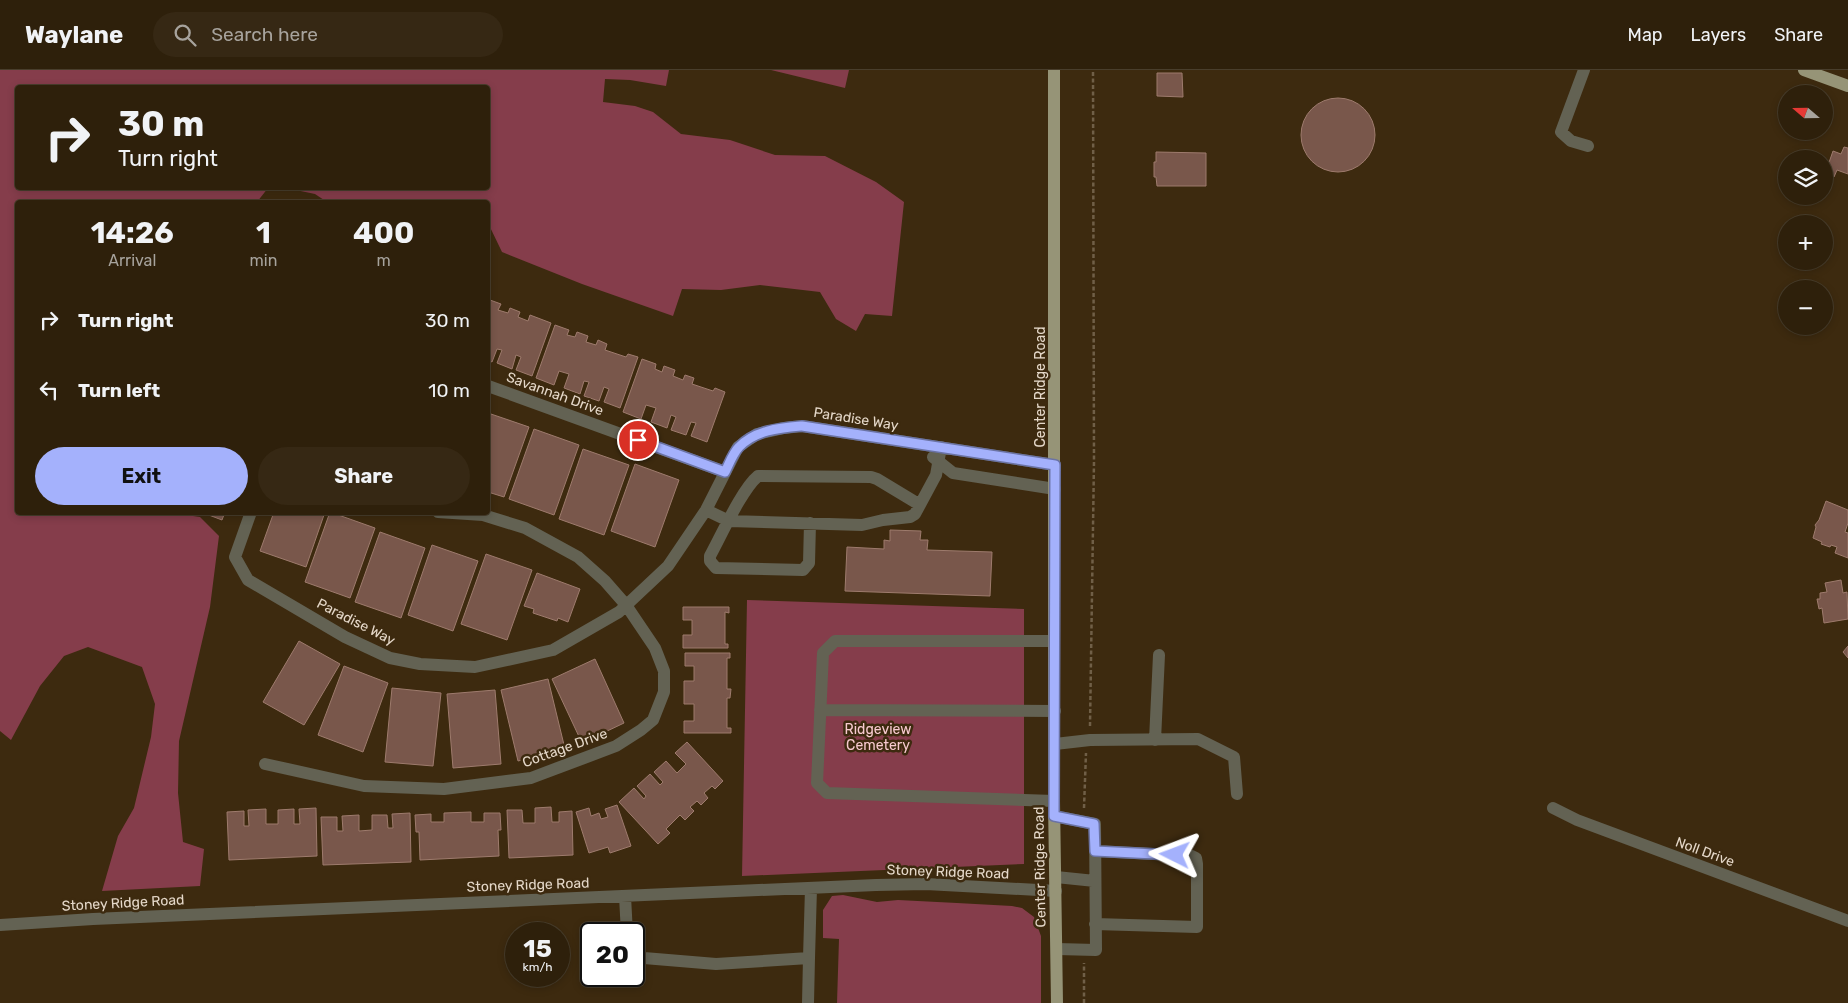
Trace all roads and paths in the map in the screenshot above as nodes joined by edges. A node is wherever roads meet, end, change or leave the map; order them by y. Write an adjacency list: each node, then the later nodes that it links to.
1 (1054, 70): 11 (main road, Center Ridge Road)
2 (1093, 70): 25 (path)
3 (1584, 70): 6 (street)
4 (1804, 70): 5 (main road)
5 (1848, 86)
6 (1588, 146)
7 (490, 387): 12 (street, Savannah Drive)
8 (918, 444): 9 (street, Paradise Way); 10 (street); 12 (street, Paradise Way)
9 (940, 447): 10 (street); 11 (street, Paradise Way)
10 (939, 461): 13 (street); 14 (street)
11 (1055, 465): 13 (main road, Center Ridge Road)
12 (725, 472): 15 (street, Paradise Way)
13 (1055, 489): 21 (main road, Center Ridge Road)
14 (920, 505): 18 (street); 19 (street)
15 (706, 510): 18 (street); 20 (street, Paradise Way)
16 (250, 515): 20 (street, Paradise Way)
17 (472, 515): 20 (street, Cottage Drive)
18 (729, 521): 19 (street); 19 (street)
19 (810, 523)
20 (626, 605): 28 (street, Cottage Drive)
21 (1054, 641): 23 (street); 24 (main road, Center Ridge Road)
22 (1159, 655): 26 (street)
23 (820, 710): 24 (street); 30 (street)
24 (1055, 711): 27 (main road, Center Ridge Road)
25 (1090, 740): 26 (street); 27 (street); 33 (path)
26 (1155, 740): 29 (street)
27 (1055, 744): 30 (main road, Center Ridge Road)
28 (264, 764)
29 (1237, 794)
30 (1054, 801): 32 (main road, Center Ridge Road)
31 (1553, 808): 40 (street, Noll Drive)
32 (1054, 816): 33 (street); 35 (main road, Center Ridge Road)
33 (1084, 822): 34 (street)
34 (1095, 851): 36 (street); 42 (street)
35 (1056, 877): 36 (street); 38 (main road, Center Ridge Road)
36 (1095, 881): 42 (street)
37 (811, 888): 38 (street, Stoney Ridge Road); 39 (street, Stoney Ridge Road); 46 (street)
38 (1056, 891): 44 (main road, Center Ridge Road)
39 (625, 896): 41 (street); 43 (street, Stoney Ridge Road)
40 (1848, 921)
41 (626, 922)
42 (1095, 924): 44 (street)
43 (0, 925)
44 (1057, 950): 48 (main road, Center Ridge Road)
45 (645, 958): 46 (street)
46 (809, 958): 47 (street)
47 (808, 1003)
48 (1057, 1003)

